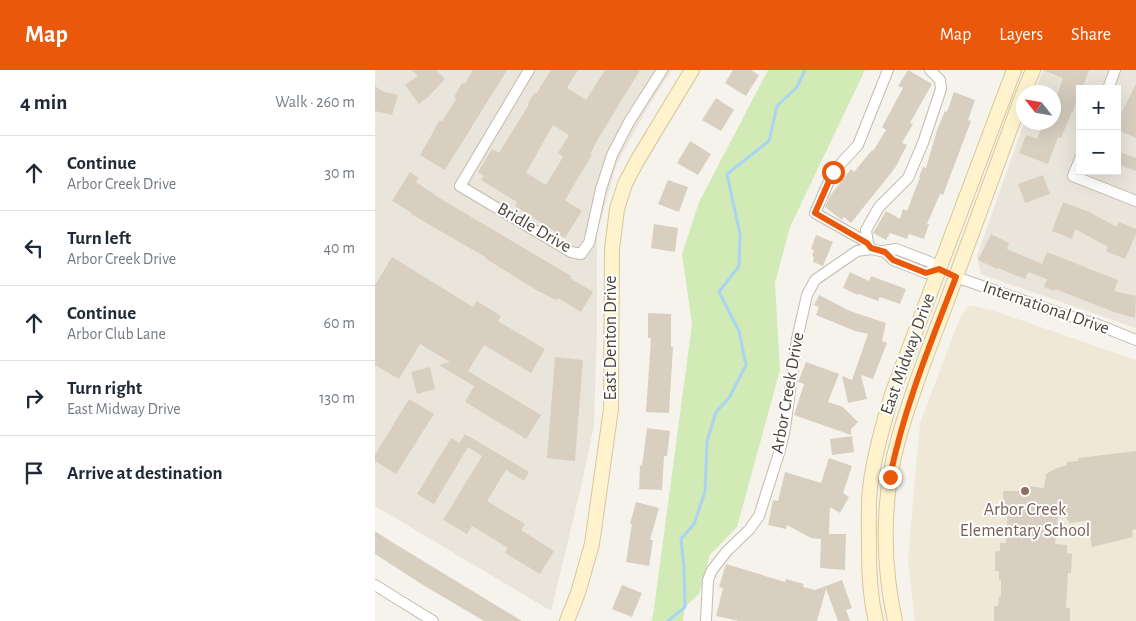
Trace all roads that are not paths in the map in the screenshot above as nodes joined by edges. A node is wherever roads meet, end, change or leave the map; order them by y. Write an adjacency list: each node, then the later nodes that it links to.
1 (529, 70): 2 (street, Bridle Drive)
2 (662, 70)
3 (692, 70): 20 (main road, East Denton Drive)
4 (888, 70): 14 (street)
5 (930, 70): 14 (street)
6 (1014, 70): 15 (main road, East Midway Drive)
7 (1033, 70): 9 (main road, East Midway Drive)
8 (1115, 70): 10 (street)
9 (1027, 85)
10 (1109, 85)
11 (1016, 115): 16 (main road, East Midway Drive)
12 (1076, 169): 13 (street)
13 (1136, 201)
14 (869, 246): 15 (street); 21 (street, Arbor Creek Drive)
15 (939, 269): 16 (main road); 22 (main road, East Midway Drive)
16 (956, 277): 17 (street, International Drive); 23 (main road, East Midway Drive)
17 (1136, 340)
18 (375, 585): 19 (street)
19 (433, 621)
20 (567, 621)
21 (706, 621)
22 (876, 621)
23 (895, 621)

